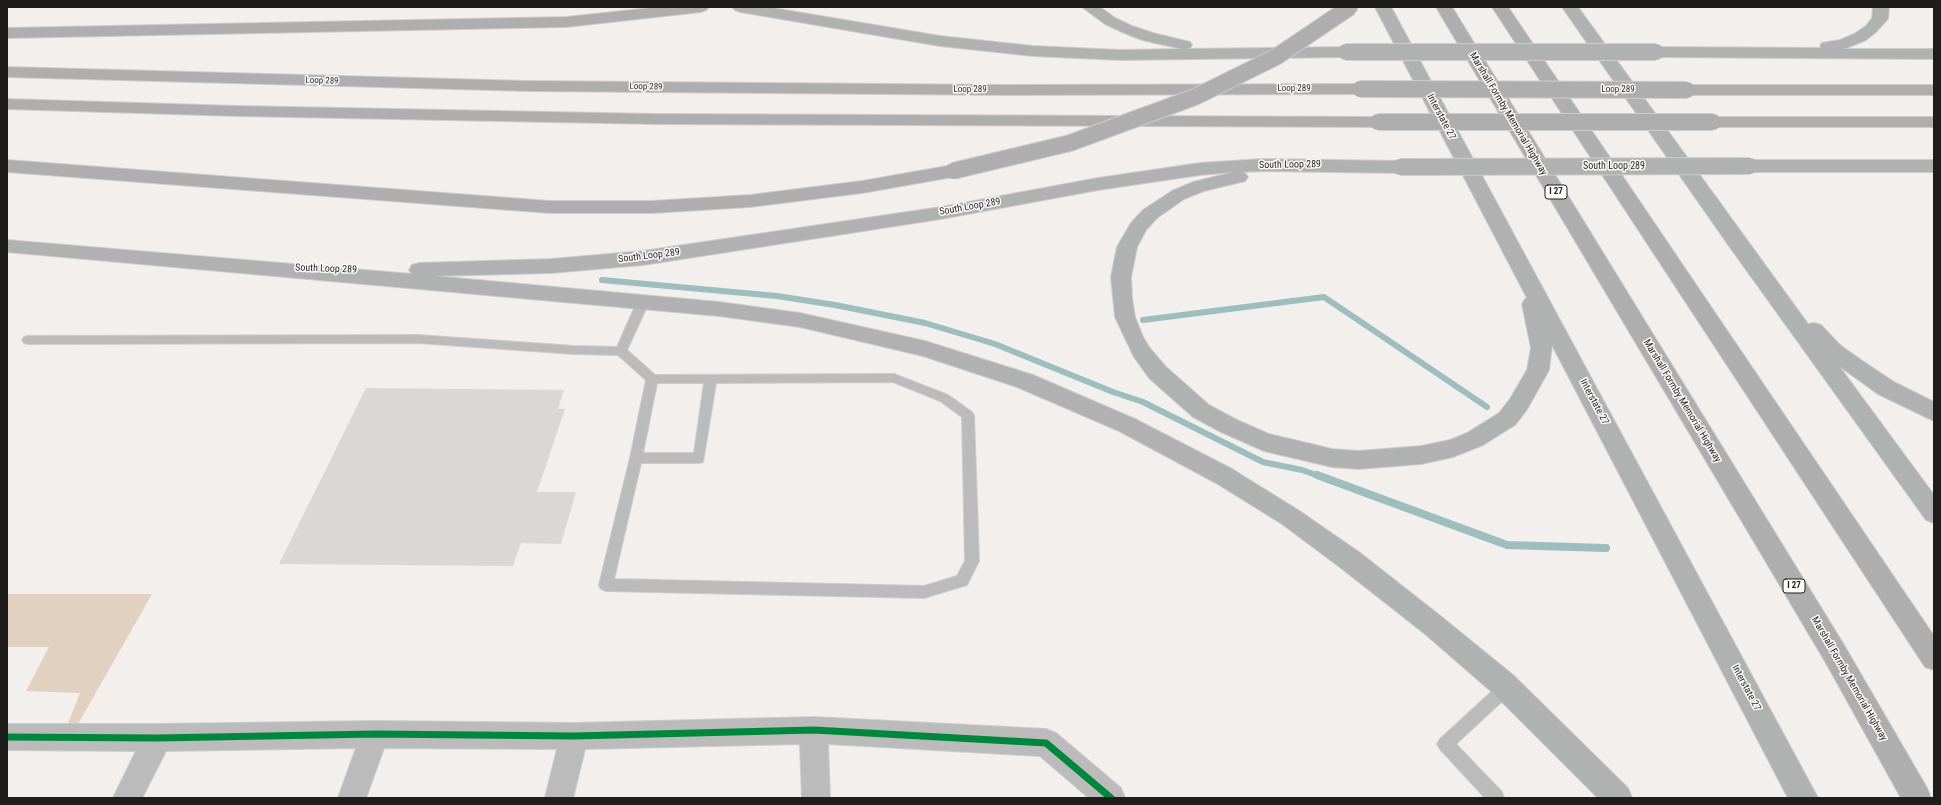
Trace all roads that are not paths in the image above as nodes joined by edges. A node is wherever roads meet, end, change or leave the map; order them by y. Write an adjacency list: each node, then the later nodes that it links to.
1 (701, 7): 10 (highway)
2 (740, 7): 11 (main road)
3 (1090, 7): 11 (main road)
4 (1350, 7): 19 (highway, bridge)
5 (1383, 7): 26 (main road, Interstate 27)
6 (1444, 7): 50 (highway, Marshall Formby Memorial Highway / I 27)
7 (1500, 7): 35 (highway)
8 (1881, 7): 12 (main road)
9 (1570, 8): 23 (main road)
10 (7, 32)
11 (1246, 53): 12 (main road, bridge)
12 (1763, 53): 13 (main road)
13 (1934, 54)
14 (7, 72): 15 (highway, Loop 289, bridge)
15 (1934, 90)
16 (7, 104): 17 (highway, bridge)
17 (1934, 122)
18 (1325, 165): 20 (main road, South Loop 289, bridge); 25 (main road, South Loop 289); 26 (main road)
19 (7, 166)
20 (1834, 166): 21 (main road, South Loop 289); 22 (main road)
21 (1934, 166)
22 (1934, 175)
23 (1736, 241): 32 (main road); 34 (main road)
24 (7, 246): 25 (main road, South Loop 289)
25 (234, 265): 27 (main road)
26 (1527, 279): 49 (main road, Interstate 27)
27 (643, 302): 29 (lane); 36 (main road)
28 (28, 340): 29 (lane)
29 (621, 351): 30 (lane)
30 (652, 378): 31 (lane); 33 (lane)
31 (711, 378): 33 (lane); 33 (lane)
32 (1934, 412)
33 (636, 458)
34 (1934, 513)
35 (1934, 658)
36 (1506, 688): 47 (lane); 48 (main road)
37 (814, 730): 39 (street); 45 (street); 46 (street)
38 (375, 734): 39 (street); 41 (street); 43 (street)
39 (574, 736): 44 (street)
40 (7, 737): 41 (street)
41 (158, 738): 42 (street)
42 (127, 798)
43 (352, 798)
44 (559, 798)
45 (816, 798)
46 (1111, 798)
47 (1496, 798)
48 (1618, 798)
49 (1804, 798)
50 (1917, 798)

